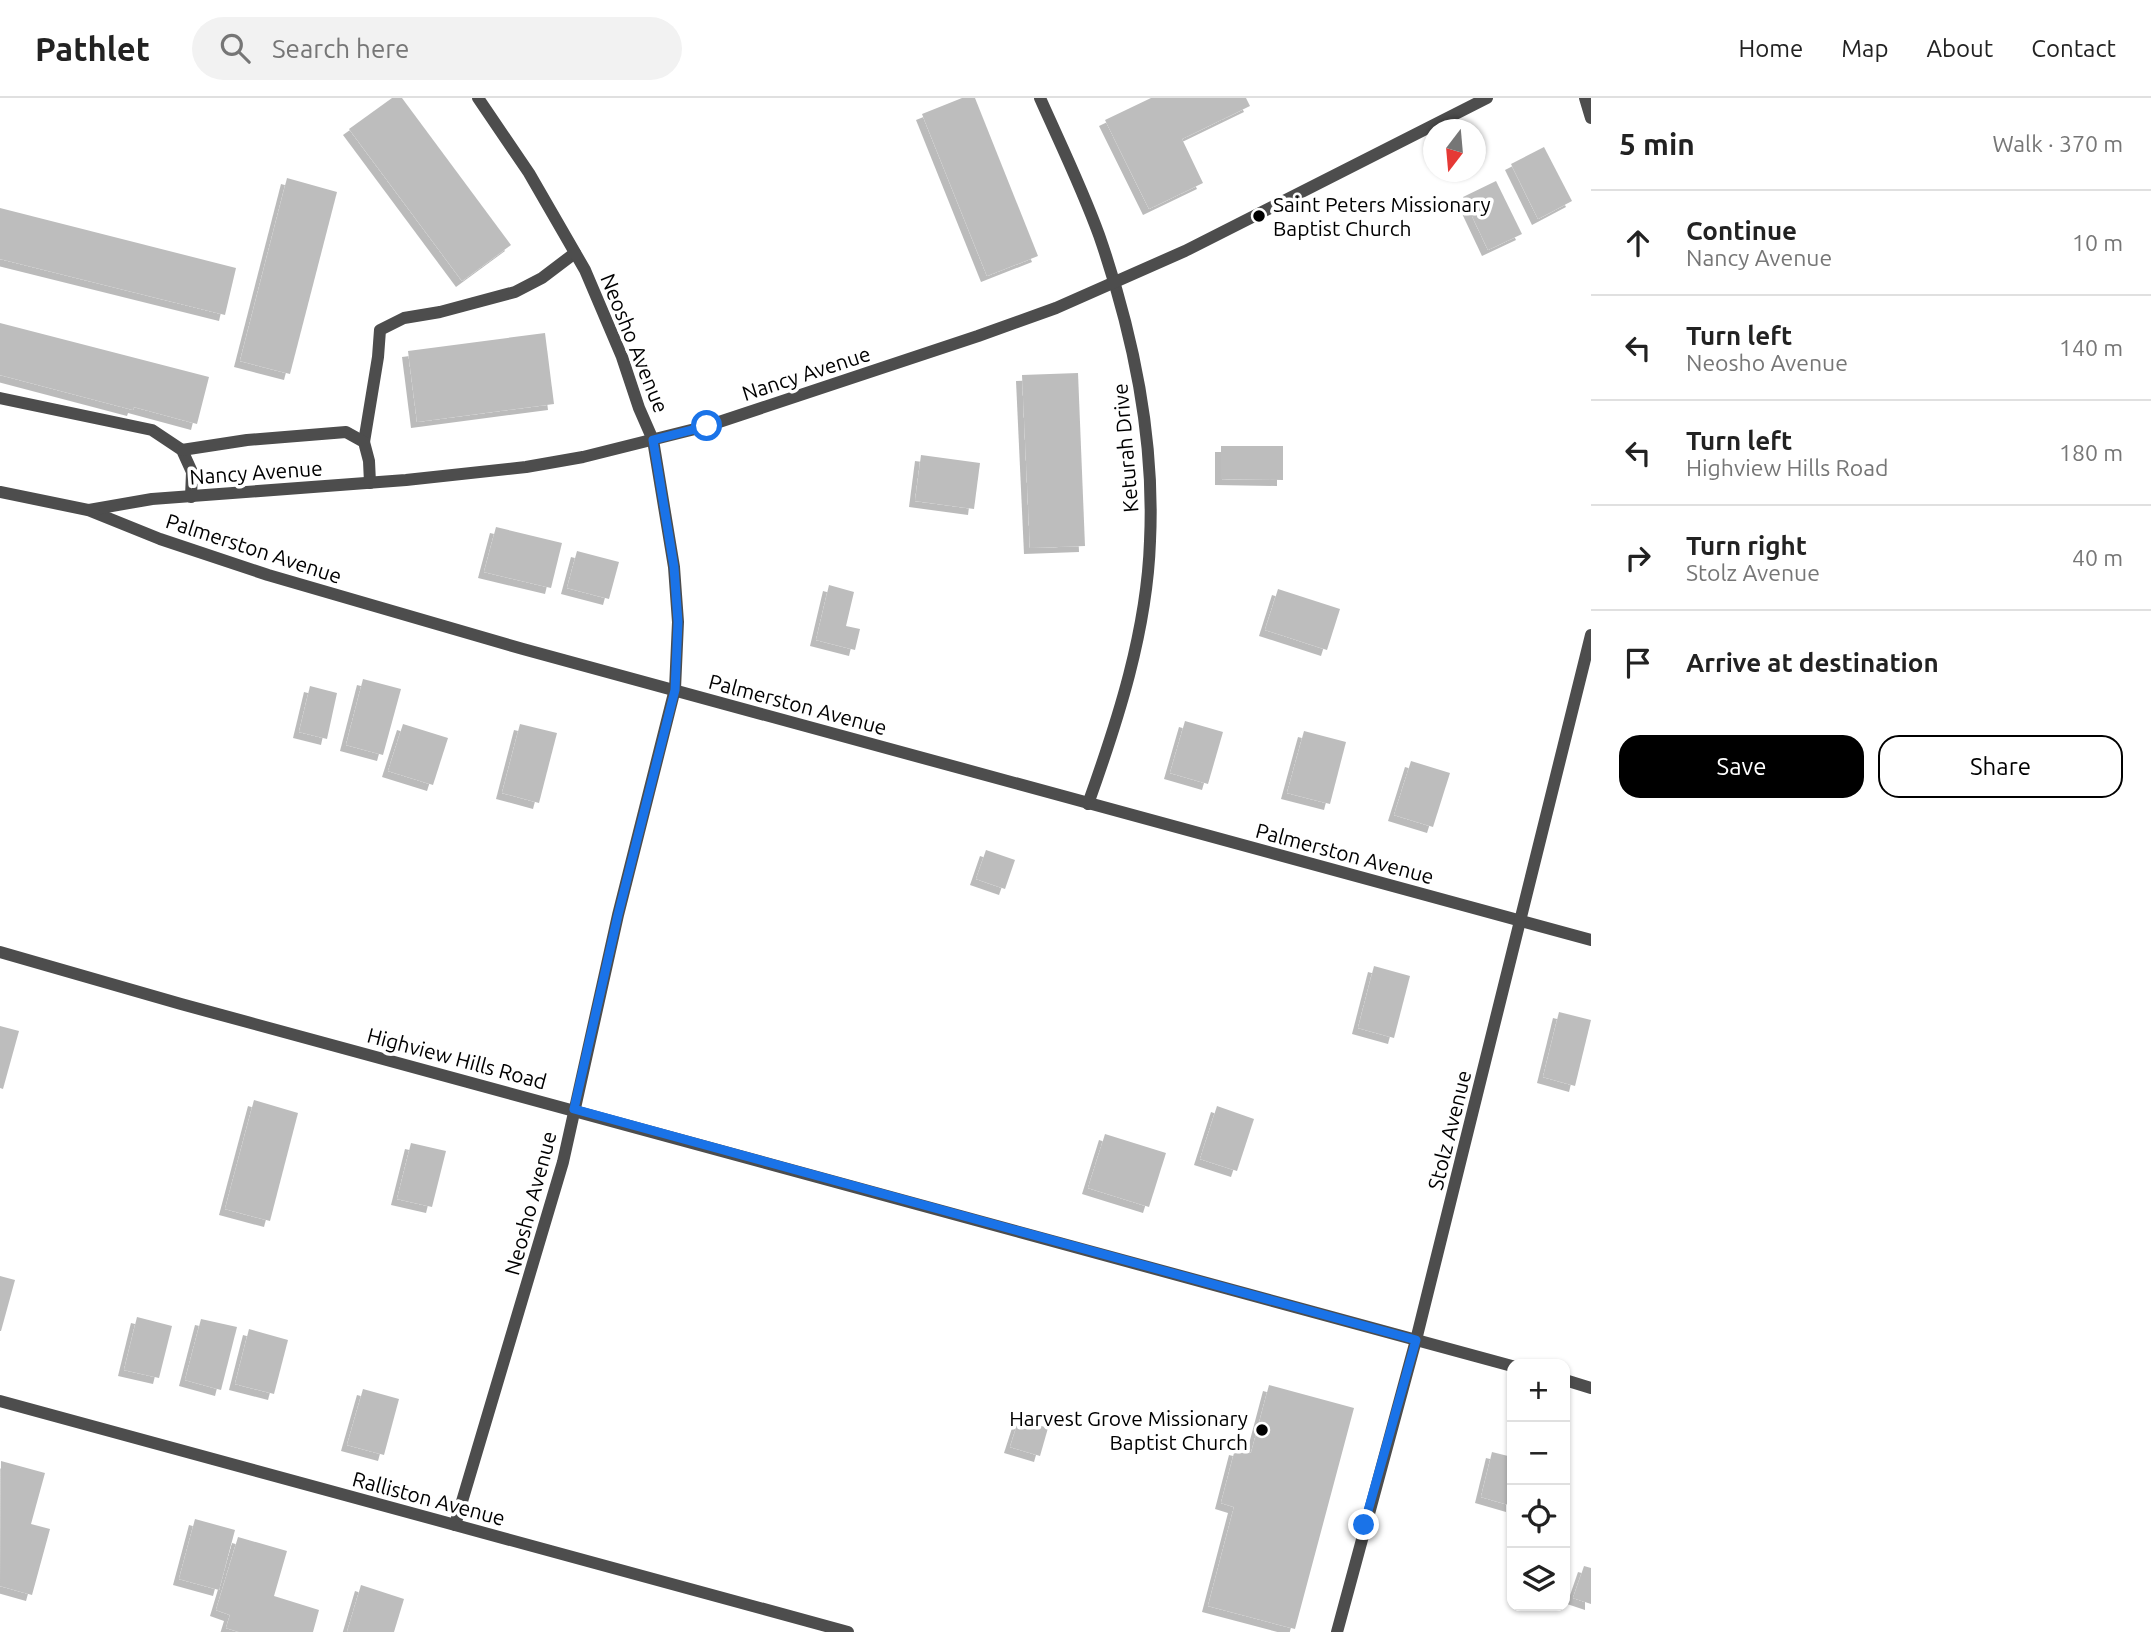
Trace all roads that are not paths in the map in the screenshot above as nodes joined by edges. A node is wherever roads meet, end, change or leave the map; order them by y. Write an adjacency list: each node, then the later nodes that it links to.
1 (478, 98): 6 (street, Neosho Avenue)
2 (1040, 98): 7 (street, Keturah Drive)
3 (1487, 98): 7 (street, Nancy Avenue)
4 (1585, 98): 5 (street)
5 (1591, 118)
6 (575, 253): 9 (street, Neosho Avenue); 10 (street)
7 (1115, 282): 9 (street, Nancy Avenue); 18 (street, Keturah Drive)
8 (0, 398): 11 (street)
9 (653, 440): 12 (street, Nancy Avenue); 17 (street, Neosho Avenue)
10 (363, 442): 11 (street); 12 (street)
11 (182, 450): 14 (street)
12 (370, 483): 14 (street, Nancy Avenue)
13 (0, 492): 15 (street, Palmerston Avenue)
14 (191, 497): 15 (street, Nancy Avenue)
15 (88, 510): 17 (street, Palmerston Avenue)
16 (1591, 635): 19 (street, Stolz Avenue)
17 (675, 690): 18 (street, Palmerston Avenue); 22 (street, Neosho Avenue)
18 (1088, 804): 19 (street, Palmerston Avenue)
19 (1521, 921): 20 (street, Palmerston Avenue); 23 (street, Stolz Avenue)
20 (1591, 940)
21 (0, 952): 22 (street, Highview Hills Road)
22 (574, 1109): 23 (street, Highview Hills Road); 28 (street, Neosho Avenue)
23 (1416, 1340): 24 (street, Highview Hills Road); 30 (street, Stolz Avenue)
24 (1507, 1365)
25 (1570, 1382): 26 (street)
26 (1591, 1388)
27 (0, 1401): 28 (street, Ralliston Avenue)
28 (455, 1525): 29 (street, Ralliston Avenue)
29 (848, 1632)
30 (1337, 1632)

